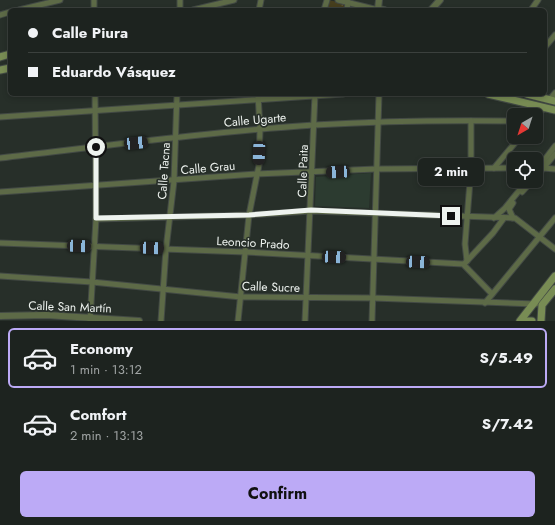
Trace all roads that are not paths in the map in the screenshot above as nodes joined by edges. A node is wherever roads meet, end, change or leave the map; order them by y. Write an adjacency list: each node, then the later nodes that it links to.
1 (60, 0): 5 (street)
2 (234, 0): 8 (street)
3 (338, 0): 6 (street)
4 (440, 0): 11 (street)
5 (43, 2): 7 (street)
6 (348, 2): 9 (street); 10 (street)
7 (25, 8)
8 (201, 8)
9 (347, 8)
10 (372, 8)
11 (433, 8)
12 (555, 35): 13 (street)
13 (547, 45)
14 (555, 93): 22 (street)
15 (95, 96): 25 (street)
16 (176, 96): 23 (street, Calle Tacna)
17 (259, 96): 23 (street); 32 (street)
18 (315, 96): 31 (street, Calle Paita)
19 (379, 96): 29 (street)
20 (496, 96): 24 (main road)
21 (535, 96): 22 (main road)
22 (552, 100)
23 (177, 104): 25 (street); 33 (street, Calle Tacna)
24 (544, 108): 26 (main road)
25 (95, 110): 27 (street); 36 (street)
26 (555, 110)
27 (0, 116)
28 (471, 121): 29 (street, Calle Ugarte); 30 (street, Calle Ugarte); 44 (street)
29 (378, 122): 31 (street, Calle Ugarte); 43 (street)
30 (507, 122)
31 (314, 125): 32 (street, Calle Ugarte); 46 (street, Calle Paita)
32 (260, 129): 33 (street, Calle Ugarte); 47 (street)
33 (176, 138): 36 (street, Calle Ugarte); 48 (street, Calle Tacna)
34 (514, 144): 40 (street)
35 (555, 146): 39 (street)
36 (96, 147): 38 (street, Calle Ugarte); 49 (street)
37 (555, 154): 42 (street)
38 (0, 158)
39 (543, 161)
40 (494, 168): 41 (street, Calle Grau); 44 (street, Calle Grau)
41 (507, 168)
42 (544, 168): 45 (street)
43 (376, 169): 44 (street, Calle Grau); 46 (street, Calle Grau); 54 (street)
44 (471, 169): 57 (street)
45 (555, 169)
46 (312, 173): 47 (street, Calle Grau); 53 (street, Calle Paita)
47 (256, 174): 48 (street, Calle Grau); 55 (street)
48 (174, 180): 49 (street, Calle Grau); 56 (street, Calle Tacna)
49 (96, 185): 52 (street, Calle Grau); 58 (street)
50 (521, 188): 59 (street)
51 (526, 188): 61 (street)
52 (0, 192)
53 (311, 210): 54 (street); 55 (street); 69 (street, Calle Paita)
54 (374, 212): 57 (street); 70 (street)
55 (249, 215): 56 (street); 68 (street)
56 (170, 217): 58 (street); 66 (street, Calle Tacna)
57 (467, 217): 59 (street); 71 (street)
58 (96, 218): 65 (street)
59 (494, 218): 60 (street)
60 (504, 218): 61 (street); 71 (street)
61 (512, 218): 63 (street)
62 (555, 218): 63 (street)
63 (540, 237): 67 (street); 77 (street)
64 (0, 243): 65 (street, Leoncio Prado)
65 (95, 246): 66 (street, Leoncio Prado); 74 (street)
66 (166, 249): 68 (street, Leoncio Prado); 75 (street, Calle Tacna)
67 (555, 250)
68 (246, 252): 69 (street, Leoncio Prado); 78 (street)
69 (308, 256): 70 (street, Leoncio Prado); 79 (street, Calle Paita)
70 (374, 260): 71 (street, Leoncio Prado); 80 (street)
71 (465, 263): 77 (street)
72 (0, 276): 74 (street, Calle Sucre)
73 (555, 276): 82 (main road)
74 (92, 282): 75 (street, Calle Sucre); 85 (street)
75 (163, 289): 78 (street, Calle Sucre); 87 (street, Calle Tacna)
76 (555, 289): 83 (main road)
77 (492, 294): 81 (street)
78 (241, 297): 79 (street, Calle Sucre); 88 (street)
79 (307, 298): 80 (street, Calle Sucre); 89 (street, Calle Paita)
80 (373, 298): 81 (street, Calle Sucre); 90 (street)
81 (485, 303): 82 (street, Calle Sucre)
82 (532, 304): 83 (street, Calle Sucre); 91 (main road)
83 (542, 305): 93 (main road)
84 (0, 316): 85 (street, Calle San Martín)
85 (90, 319): 86 (street, Calle San Martín)
86 (139, 321)
87 (161, 321)
88 (238, 321)
89 (306, 321)
90 (372, 321)
91 (521, 321): 92 (main road)
92 (532, 321)
93 (541, 321)

